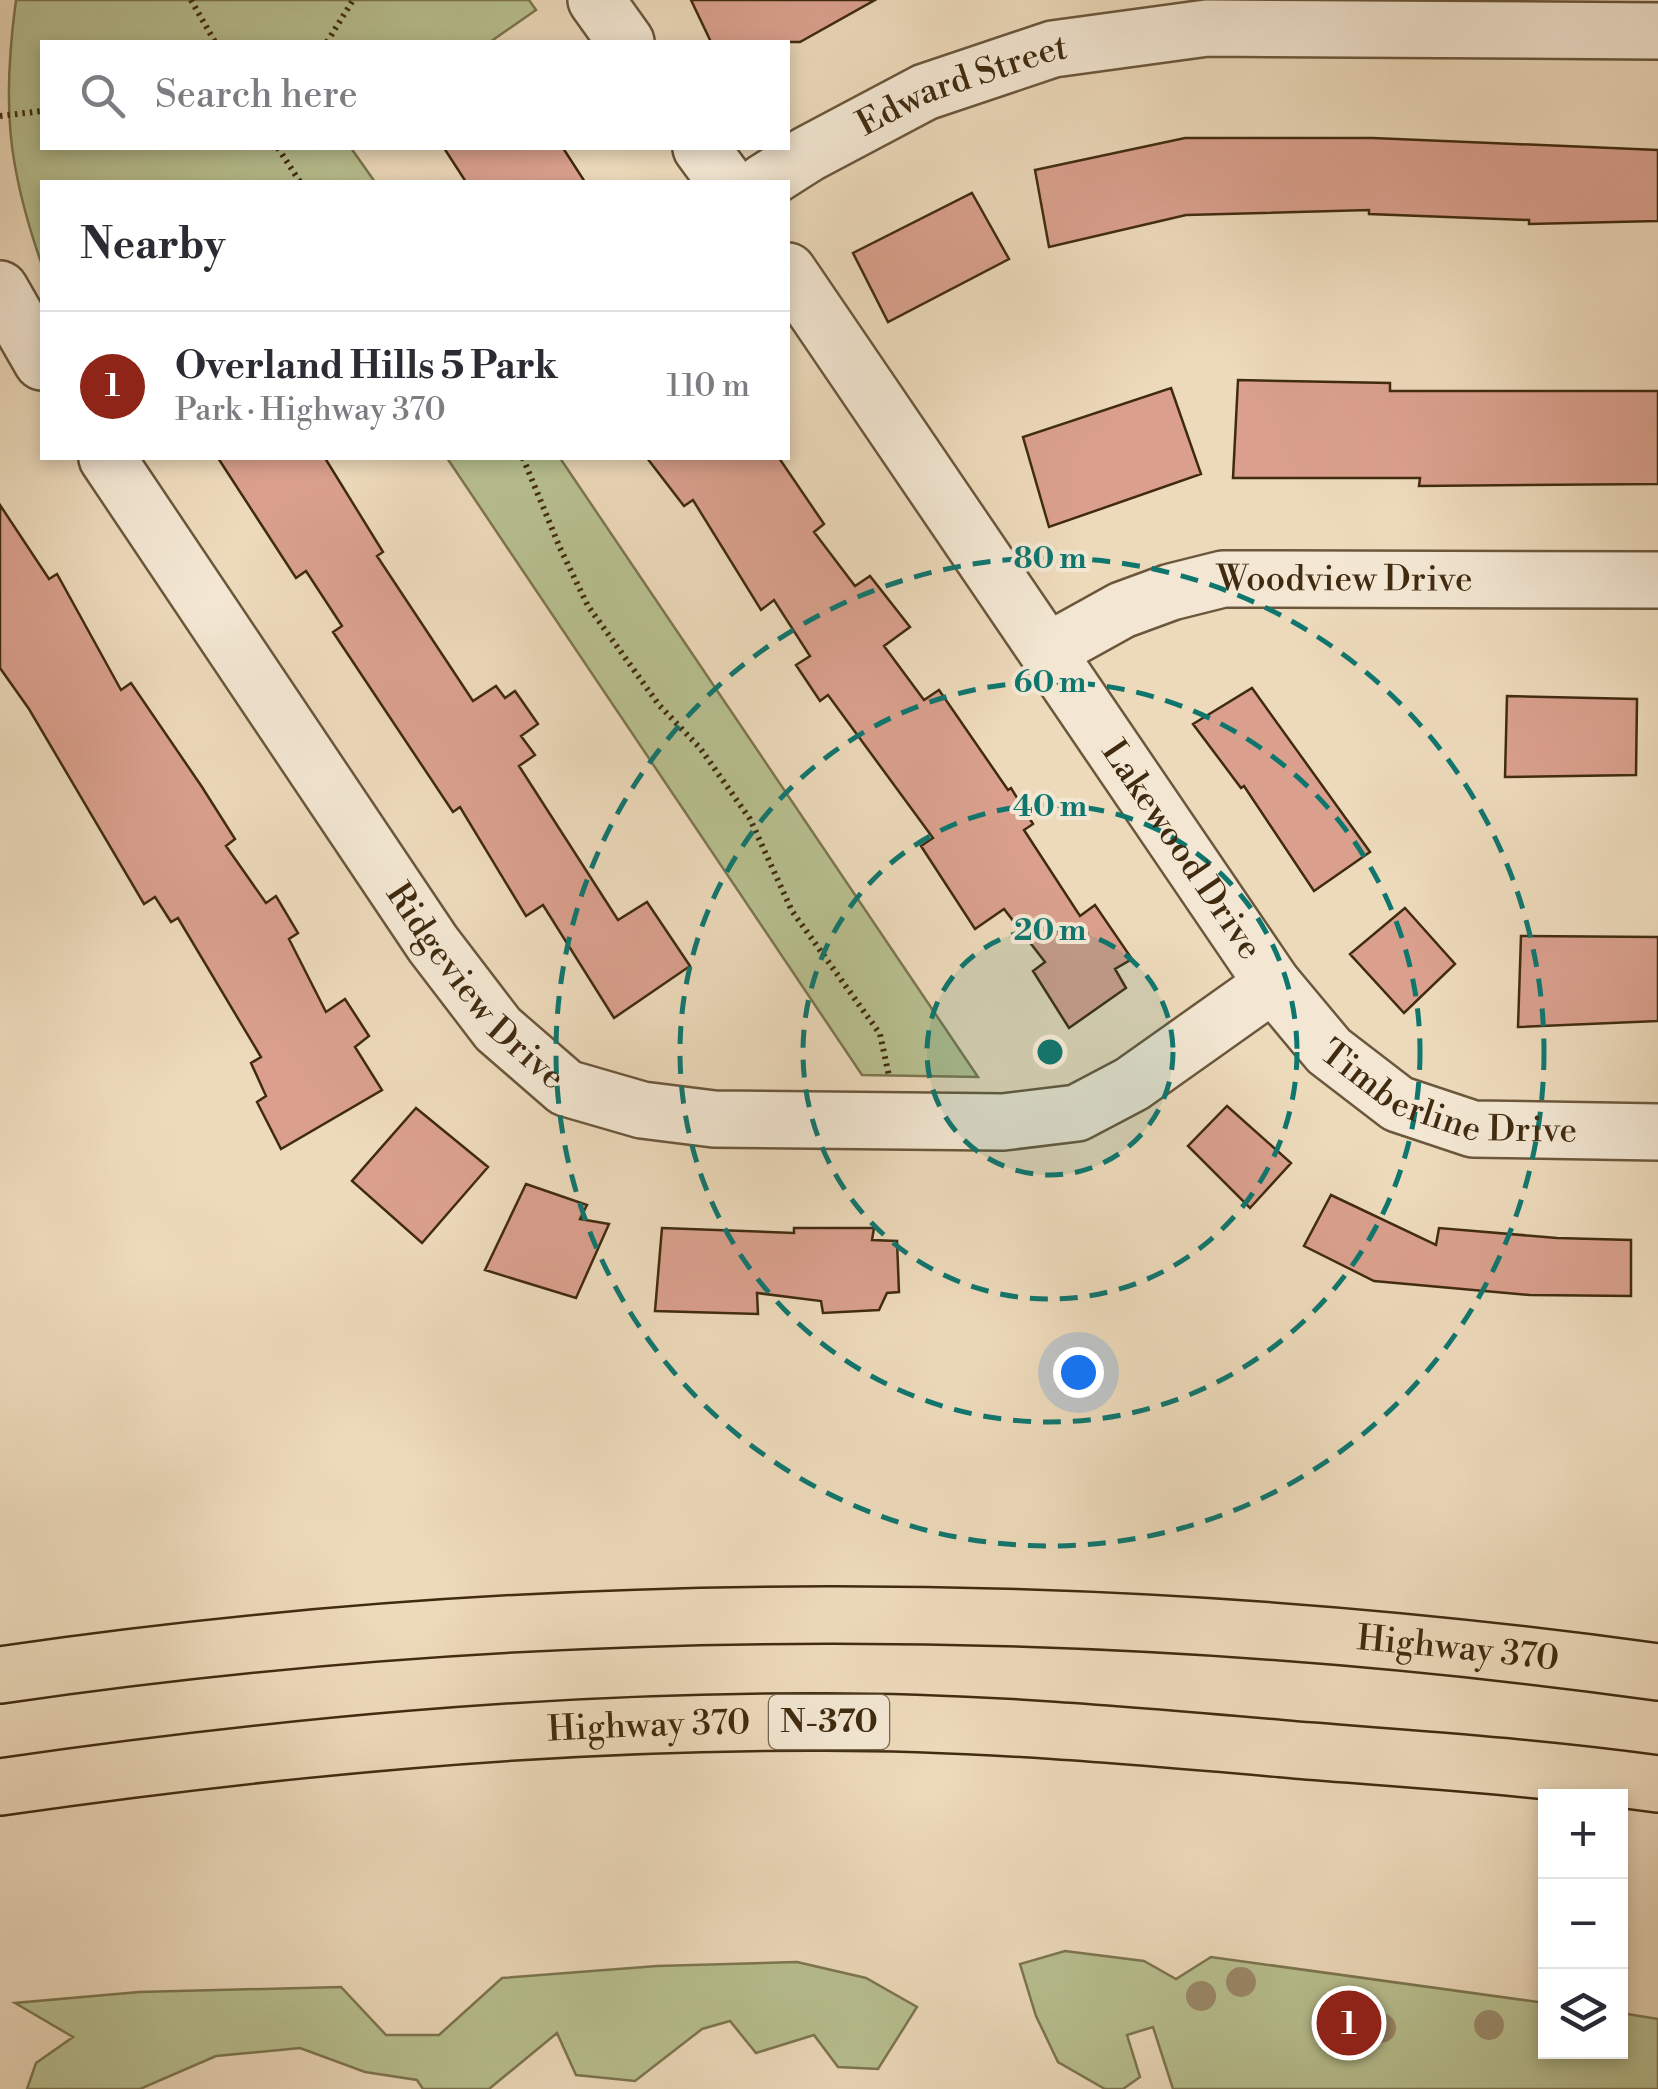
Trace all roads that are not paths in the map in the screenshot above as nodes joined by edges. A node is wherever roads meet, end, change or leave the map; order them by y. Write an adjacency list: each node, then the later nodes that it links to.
1 (596, 0): 3 (street)
2 (1658, 31): 6 (street, Edward Street)
3 (625, 40)
4 (702, 150): 5 (street)
5 (725, 180)
6 (767, 180)
7 (790, 274): 12 (street, Lakewood Drive)
8 (0, 289): 9 (street)
9 (40, 359)
10 (108, 460): 13 (street, Ridgeview Drive)
11 (1658, 580): 12 (street, Woodview Drive)
12 (1048, 651): 13 (street, Lakewood Drive)
13 (1273, 984): 14 (street, Timberline Drive)
14 (1658, 1132)
15 (1658, 1672): 16 (highway, Highway 370)
16 (0, 1675)
17 (1658, 1784): 18 (highway, Highway 370 / N-370)
18 (0, 1787)

